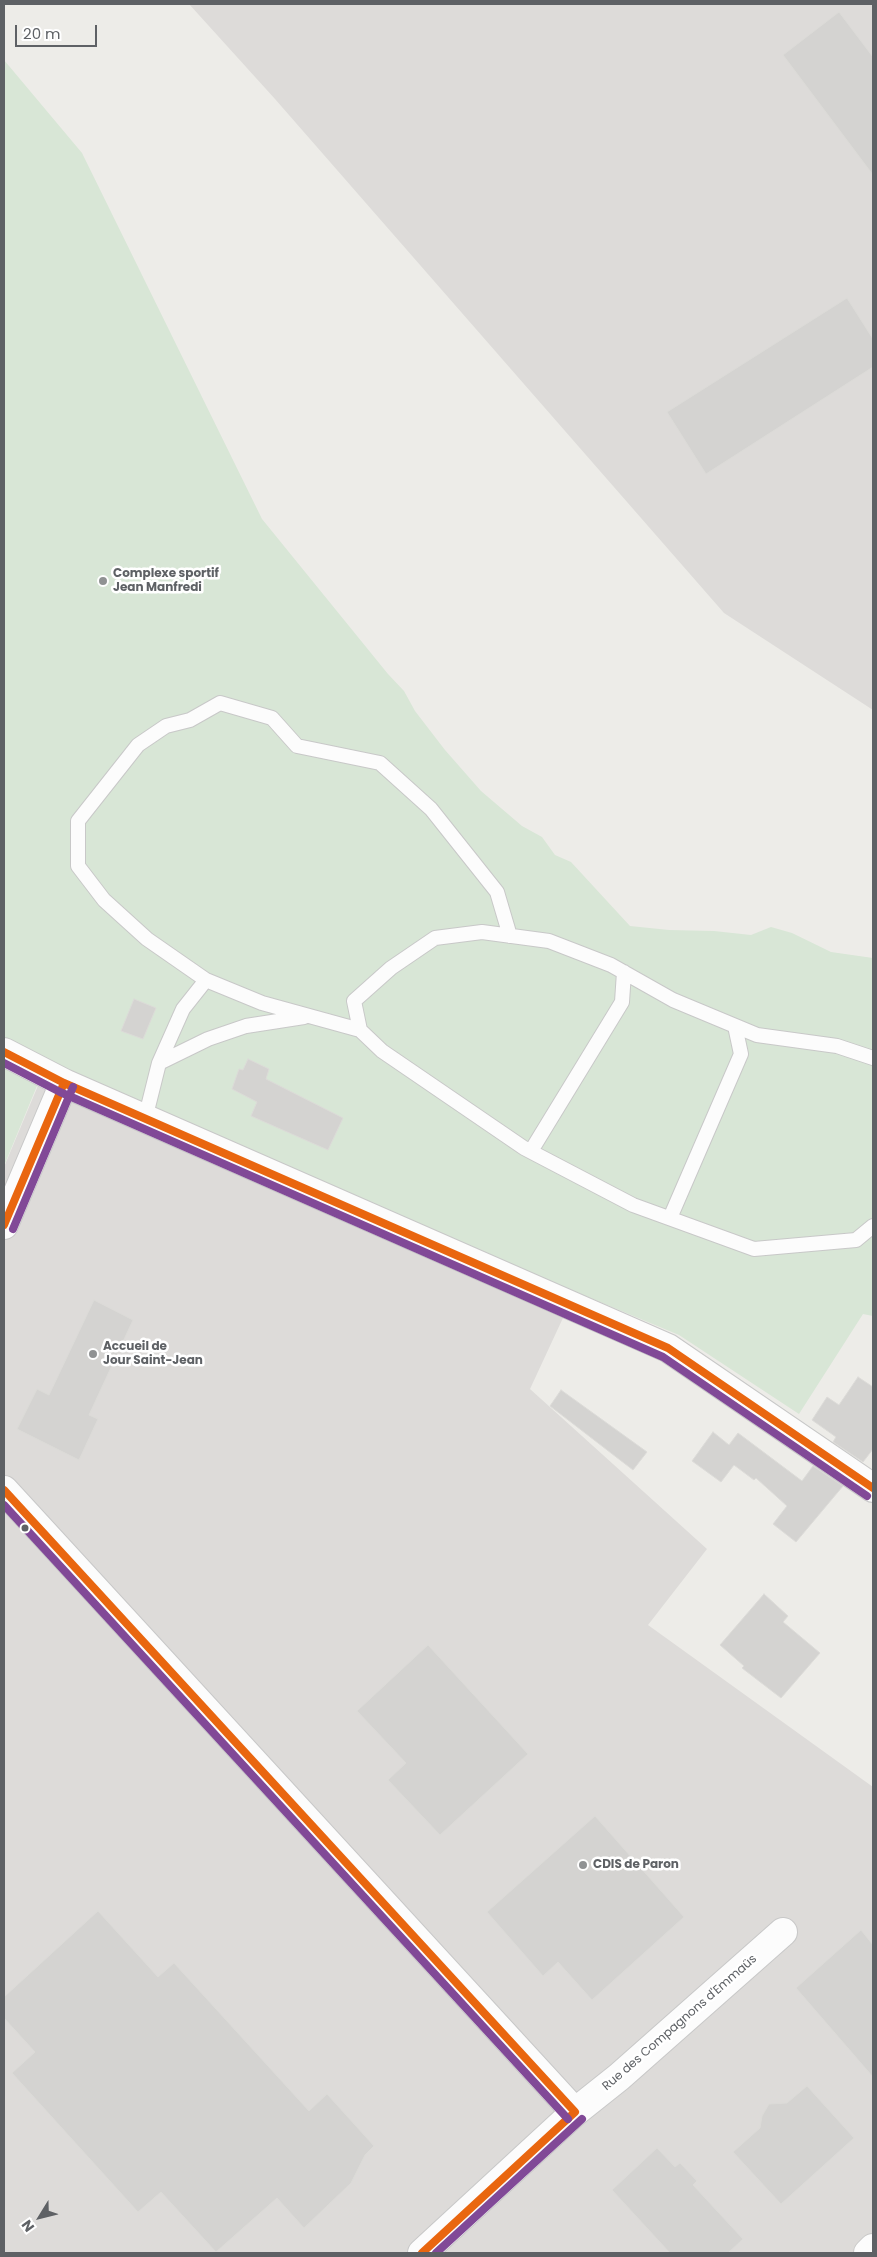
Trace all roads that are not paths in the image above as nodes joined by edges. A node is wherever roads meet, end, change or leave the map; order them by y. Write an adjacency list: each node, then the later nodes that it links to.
1 (510, 936): 2 (lane); 3 (lane); 6 (lane)
2 (624, 972): 5 (lane); 12 (lane)
3 (206, 980): 4 (lane); 9 (lane)
4 (310, 1016): 6 (lane); 9 (lane)
5 (735, 1026): 8 (lane); 13 (lane)
6 (360, 1030): 12 (lane)
7 (4, 1052): 10 (street)
8 (873, 1058)
9 (158, 1064): 11 (lane)
10 (64, 1083): 11 (street); 14 (street)
11 (145, 1119): 16 (street)
12 (531, 1151): 13 (lane)
13 (670, 1218): 15 (lane)
14 (4, 1225)
15 (873, 1226)
16 (873, 1488)
17 (4, 1490): 19 (street)
18 (783, 1932): 19 (street, Rue des Compagnons d'Emmaüs)
19 (575, 2112): 21 (street, Rue des Compagnons d'Emmaüs)
20 (873, 2248): 22 (street)
21 (422, 2253)
22 (868, 2253)

